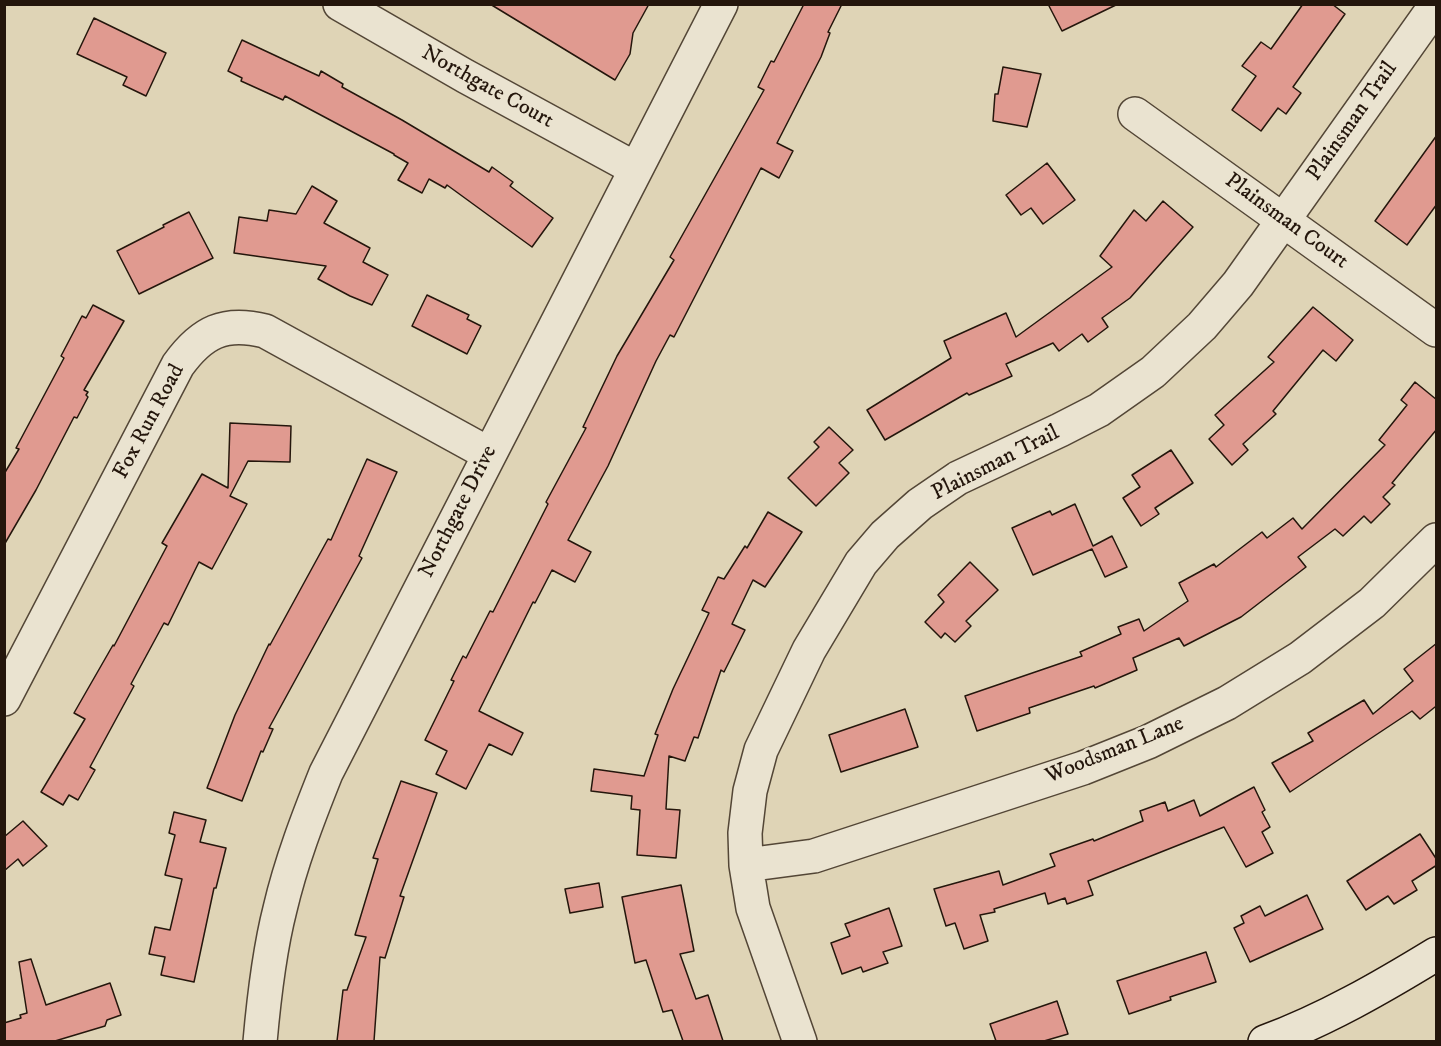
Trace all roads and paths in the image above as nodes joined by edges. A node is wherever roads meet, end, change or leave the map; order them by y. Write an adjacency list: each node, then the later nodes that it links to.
1 (340, 4): 5 (street, Northgate Court)
2 (721, 4): 5 (street, Northgate Drive)
3 (1437, 5): 6 (street, Plainsman Trail)
4 (1135, 114): 6 (street, Plainsman Court)
5 (636, 169): 8 (street, Northgate Drive)
6 (1283, 221): 7 (street, Plainsman Court); 11 (street, Plainsman Trail)
7 (1437, 330)
8 (489, 454): 10 (street, Fox Run Road); 13 (street, Northgate Drive)
9 (1437, 540): 11 (street, Woodsman Lane)
10 (4, 699)
11 (746, 865): 14 (street, Plainsman Trail)
12 (1437, 954): 15 (street)
13 (260, 1041)
14 (800, 1041)
15 (1265, 1041)

